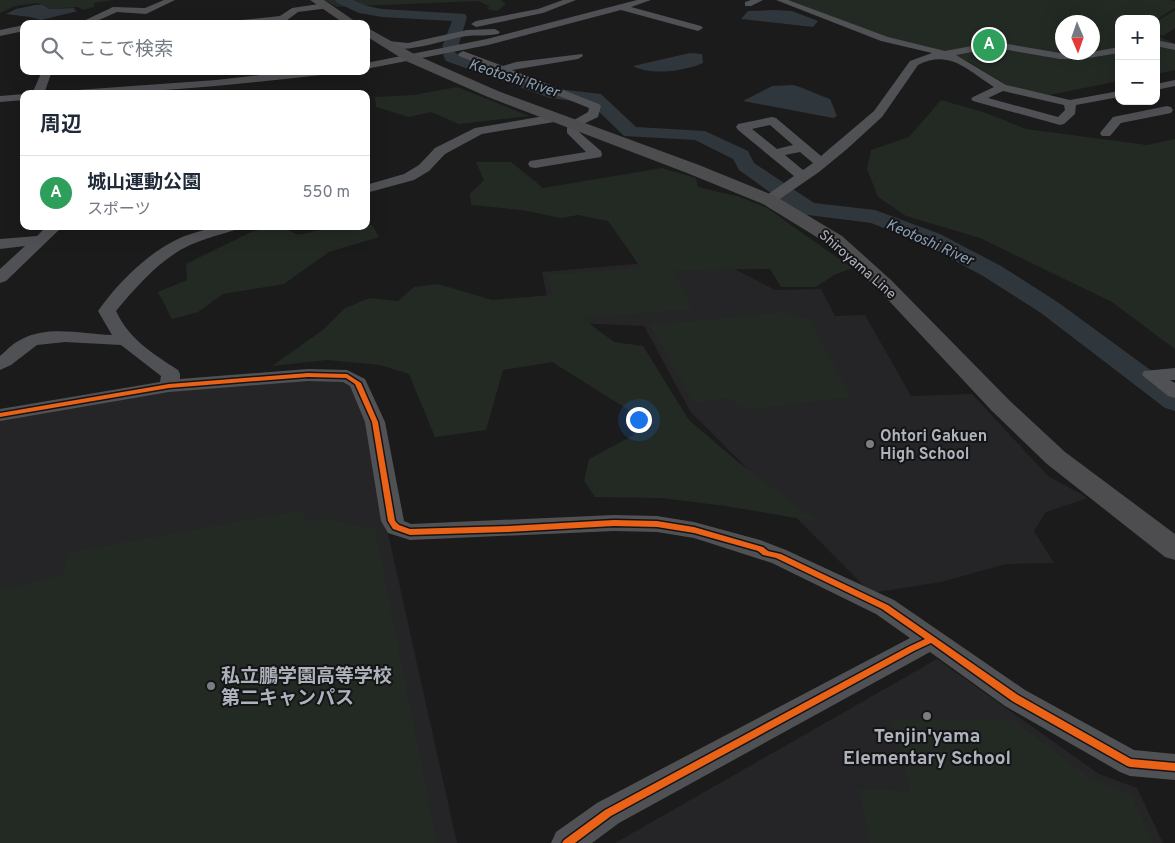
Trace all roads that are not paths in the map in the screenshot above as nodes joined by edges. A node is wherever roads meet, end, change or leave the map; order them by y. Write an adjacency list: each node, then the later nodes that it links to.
1 (171, 0): 10 (street)
2 (316, 0): 8 (main road)
3 (572, 0): 13 (street)
4 (646, 0): 9 (street)
5 (759, 0): 7 (street)
6 (780, 0): 19 (street)
7 (748, 4)
8 (326, 6): 11 (street); 12 (main road)
9 (622, 6): 14 (street); 18 (street)
10 (91, 20)
11 (282, 20)
12 (347, 20)
13 (468, 25): 18 (street); 20 (street)
14 (698, 28)
15 (20, 29): 16 (street)
16 (0, 33)
17 (370, 33): 20 (main road, Shiroyama Line)
18 (522, 33): 27 (street)
19 (885, 39): 25 (street); 28 (street)
20 (388, 44): 27 (main road, Shiroyama Line)
21 (1160, 44): 22 (street)
22 (1175, 47)
23 (1115, 51): 25 (street)
24 (463, 54): 30 (street)
25 (944, 54): 28 (street); 35 (street)
26 (578, 56): 30 (street)
27 (411, 58): 29 (street); 46 (main road, Shiroyama Line)
28 (914, 63): 52 (street)
29 (370, 65)
30 (504, 69): 46 (street)
31 (45, 75): 36 (street)
32 (225, 75): 34 (street)
33 (292, 75): 34 (street)
34 (216, 83): 37 (street); 38 (street)
35 (1002, 87): 43 (street); 43 (street)
36 (40, 90)
37 (119, 90)
38 (206, 90)
39 (1115, 95): 43 (street)
40 (20, 97): 41 (street)
41 (0, 98)
42 (1160, 100): 44 (street)
43 (1070, 103)
44 (1171, 107): 45 (street)
45 (1154, 113): 47 (street); 48 (street)
46 (564, 121): 51 (street); 54 (street); 55 (main road, Shiroyama Line)
47 (1175, 121)
48 (1106, 133)
49 (803, 147): 50 (street); 50 (street); 52 (street)
50 (775, 153): 53 (street)
51 (535, 164)
52 (821, 164): 53 (street)
53 (803, 177): 55 (street)
54 (370, 188)
55 (777, 195): 67 (main road, Shiroyama Line)
56 (52, 230): 58 (street)
57 (222, 230): 61 (street)
58 (41, 240): 59 (street); 60 (street)
59 (0, 244)
60 (0, 278)
61 (123, 340): 62 (street); 64 (street)
62 (1, 362)
63 (1175, 374): 65 (street)
64 (169, 386): 66 (street); 68 (street)
65 (1175, 392)
66 (0, 415)
67 (1175, 549)
68 (930, 640): 69 (street); 70 (street)
69 (1175, 767)
70 (567, 843)

